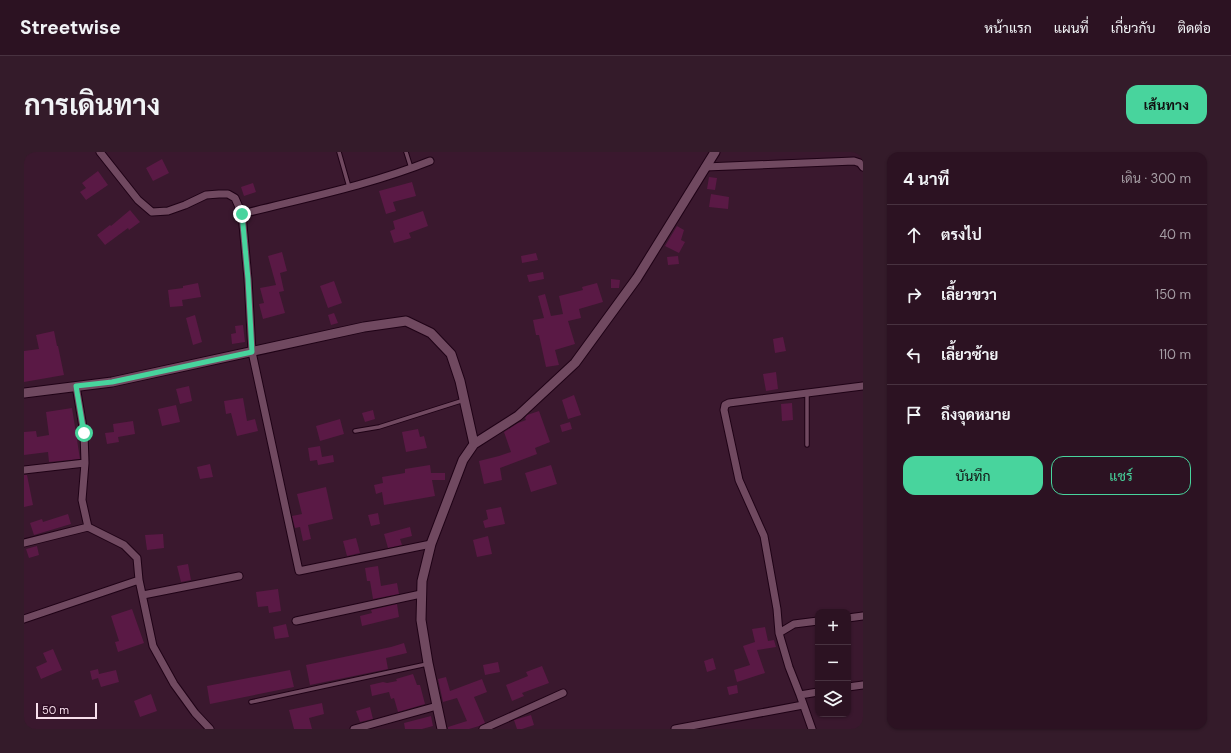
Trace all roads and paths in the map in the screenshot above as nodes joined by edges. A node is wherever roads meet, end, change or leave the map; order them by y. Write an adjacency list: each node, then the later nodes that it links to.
1 (100, 152): 10 (street)
2 (339, 152): 9 (lane)
3 (406, 152): 7 (lane)
4 (715, 152): 8 (street)
5 (430, 161): 7 (street)
6 (863, 167): 8 (street)
7 (412, 168): 9 (street)
8 (705, 168): 18 (street)
9 (349, 187): 10 (street)
10 (242, 214): 11 (street)
11 (252, 352): 12 (street); 16 (street); 24 (street)
12 (76, 386): 14 (street); 20 (street)
13 (863, 386): 15 (street)
14 (24, 393)
15 (807, 394): 19 (lane); 34 (street)
16 (465, 400): 17 (lane); 18 (street)
17 (355, 431)
18 (474, 444): 24 (street)
19 (807, 445)
20 (85, 463): 21 (street); 22 (street)
21 (24, 470)
22 (88, 527): 23 (street); 26 (street)
23 (24, 543)
24 (431, 544): 27 (street)
25 (239, 576): 28 (street)
26 (140, 580): 28 (street); 31 (street)
27 (421, 594): 32 (street); 35 (street)
28 (143, 595): 44 (street)
29 (863, 616): 30 (street)
30 (851, 618)
31 (24, 619)
32 (296, 621)
33 (815, 621): 34 (street)
34 (779, 633): 40 (street)
35 (428, 663): 41 (lane); 43 (street)
36 (863, 685): 37 (street)
37 (851, 687)
38 (815, 692): 40 (street)
39 (563, 693): 47 (street)
40 (800, 694): 42 (street)
41 (251, 702)
42 (803, 705): 48 (street); 49 (street)
43 (437, 706): 45 (street); 46 (street)
44 (210, 729)
45 (354, 729)
46 (442, 729)
47 (483, 729)
48 (675, 729)
49 (812, 729)

